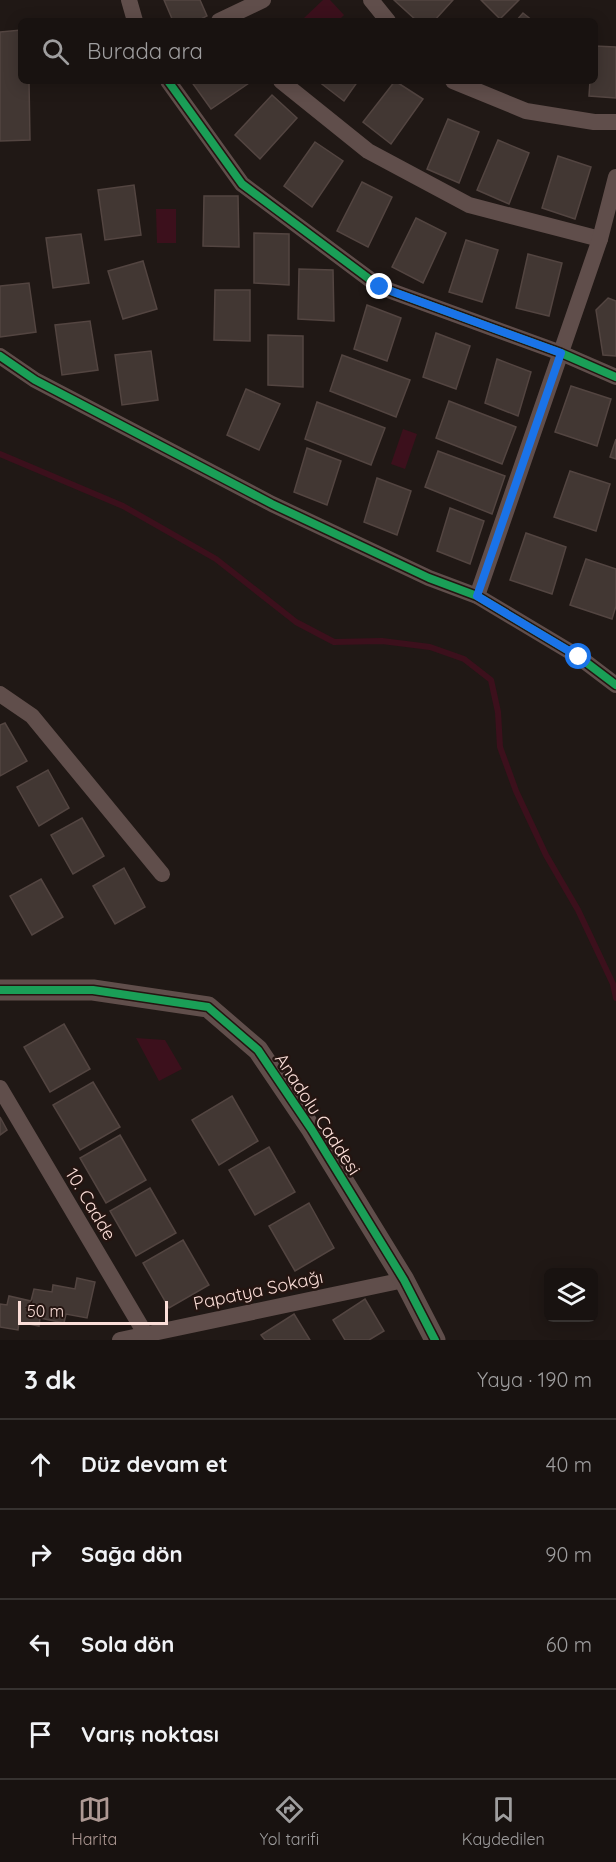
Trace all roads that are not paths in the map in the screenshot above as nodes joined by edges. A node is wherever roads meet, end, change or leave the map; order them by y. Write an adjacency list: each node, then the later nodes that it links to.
1 (129, 0): 5 (street)
2 (263, 0): 4 (street)
3 (372, 0): 6 (street)
4 (239, 17)
5 (134, 18)
6 (386, 18)
7 (170, 84): 13 (street)
8 (285, 84): 12 (street)
9 (460, 84): 10 (street)
10 (616, 122)
11 (616, 177): 12 (street)
12 (600, 239): 13 (street)
13 (561, 353): 15 (street); 16 (street)
14 (0, 356): 16 (street)
15 (616, 377)
16 (477, 596): 17 (street)
17 (616, 685)
18 (0, 694): 19 (street)
19 (162, 874)
20 (0, 990): 22 (street, Anadolu Caddesi)
21 (0, 1089): 23 (street, 10. Cadde)
22 (405, 1280): 23 (street, Papatya Sokağı); 25 (street, Anadolu Caddesi)
23 (147, 1337): 24 (street, Papatya Sokağı)
24 (120, 1340)
25 (435, 1340)

